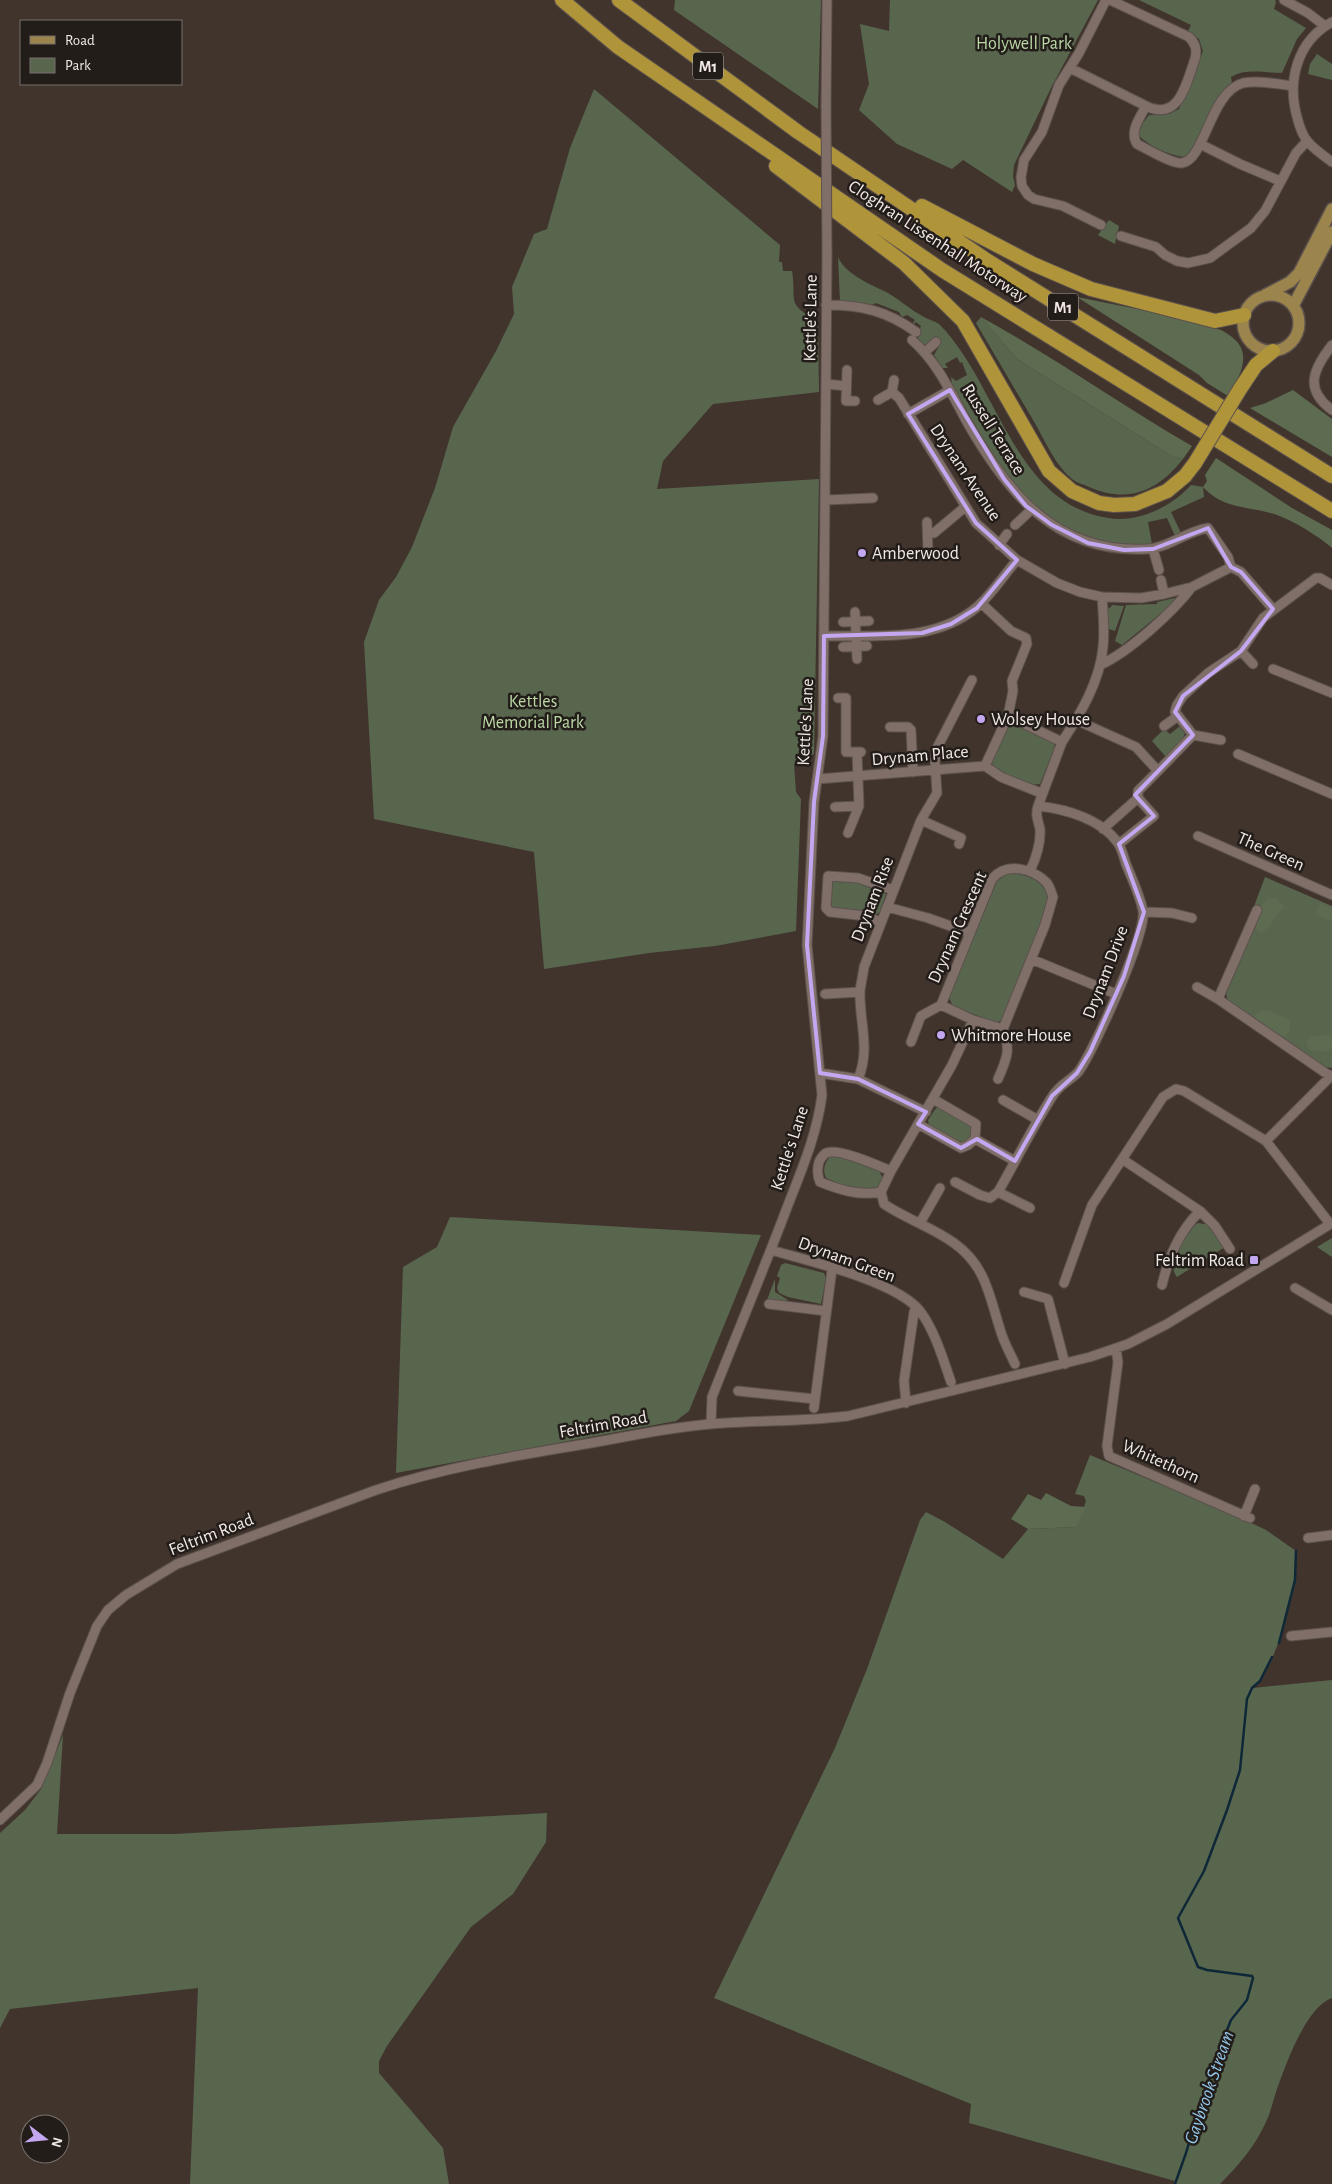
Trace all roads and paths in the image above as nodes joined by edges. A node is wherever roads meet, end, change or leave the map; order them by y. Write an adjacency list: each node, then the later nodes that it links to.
1 (562, 0): 8 (highway, Cloghran Lissenhall Motorway / M1)
2 (619, 0): 12 (highway, Cloghran Lissenhall Motorway / M1)
3 (827, 0): 22 (street, Kettle's Lane, bridge)
4 (1106, 0): 9 (street)
5 (1110, 0): 11 (street)
6 (1284, 0): 7 (street)
7 (1328, 24): 10 (street)
8 (618, 47): 27 (highway, bridge); 44 (highway, Cloghran Lissenhall Motorway / M1)
9 (1070, 68): 11 (street); 18 (street)
10 (1293, 86): 13 (street); 14 (street)
11 (1146, 106): 14 (street)
12 (798, 132): 24 (highway); 39 (highway, Cloghran Lissenhall Motorway / M1)
13 (1307, 141): 15 (street); 16 (street)
14 (1200, 144): 16 (street)
15 (1332, 162)
16 (1280, 181): 20 (street)
17 (1332, 209): 21 (main road)
18 (1101, 225)
19 (1332, 232): 23 (main road)
20 (1120, 236)
21 (1264, 296): 23 (main road); 24 (main road)
22 (826, 305): 28 (street, Russell Terrace); 31 (street, Kettle's Lane)
23 (1294, 306): 27 (main road)
24 (1244, 315): 27 (main road)
25 (936, 342): 28 (street)
26 (1332, 345): 37 (street)
27 (1273, 351)
28 (926, 352): 33 (street, Russell Terrace)
29 (847, 370): 32 (street)
30 (894, 380): 34 (street)
31 (826, 384): 32 (street); 41 (street, Kettle's Lane)
32 (846, 386): 36 (street)
33 (950, 390): 38 (street, Drynam Avenue); 43 (street, Russell Terrace)
34 (892, 392): 35 (street); 38 (street, Drynam Avenue)
35 (878, 400)
36 (855, 401)
37 (1332, 410)
38 (908, 414): 42 (street, Drynam Avenue)
39 (1332, 476)
40 (873, 498): 41 (street)
41 (826, 500): 65 (street, Kettle's Lane)
42 (965, 507): 47 (street); 49 (street, Drynam Avenue)
43 (1031, 510): 46 (street, Drynam Avenue); 50 (street, Russell Terrace)
44 (1332, 511)
45 (927, 522): 47 (street)
46 (1015, 525)
47 (928, 533): 51 (street)
48 (1008, 534): 49 (street, Drynam Avenue)
49 (999, 545): 52 (street, Drynam Avenue)
50 (1153, 549): 53 (street, Russell Terrace); 54 (street)
51 (928, 552)
52 (1017, 560): 59 (street, Drynam Avenue); 60 (street)
53 (1228, 568): 57 (street, Drynam Avenue); 61 (street)
54 (1159, 570)
55 (1161, 580): 58 (street)
56 (1332, 585): 61 (street)
57 (1192, 586): 58 (street, Drynam Avenue); 73 (street)
58 (1164, 594): 59 (street, Drynam Avenue)
59 (1102, 597): 73 (street)
60 (980, 603): 66 (street); 78 (street)
61 (1273, 609): 70 (street)
62 (855, 616): 63 (street); 64 (street); 66 (street)
63 (869, 621)
64 (843, 622)
65 (824, 636): 66 (street); 92 (street, Kettle's Lane)
66 (856, 636): 67 (street)
67 (856, 646): 68 (street); 69 (street); 71 (street)
68 (867, 646)
69 (843, 647)
70 (1241, 651): 72 (street); 79 (street)
71 (857, 659)
72 (1253, 664)
73 (1100, 665): 80 (street)
74 (1273, 669): 76 (street)
75 (972, 680): 88 (street)
76 (1332, 694)
77 (838, 698): 91 (street)
78 (1008, 716): 85 (street); 87 (street)
79 (1178, 716): 81 (street); 83 (street)
80 (1076, 720): 85 (street); 89 (street)
81 (1164, 726)
82 (890, 727): 90 (street)
83 (1193, 736): 84 (street); 89 (street)
84 (1221, 740)
85 (1062, 742): 93 (street)
86 (1238, 754): 94 (street)
87 (985, 766): 88 (street, Drynam Place); 93 (street)
88 (937, 771): 90 (street, Drynam Place); 99 (street, Drynam Rise)
89 (1158, 771): 95 (street)
90 (913, 772): 91 (street, Drynam Place)
91 (857, 777): 92 (street, Drynam Place); 96 (street, Drynam Place)
92 (817, 779): 124 (street, Kettle's Lane)
93 (1041, 794): 97 (street)
94 (1332, 794)
95 (1138, 798): 100 (street); 104 (street)
96 (859, 806): 98 (street); 101 (street, Drynam Place)
97 (1038, 806): 100 (street, Drynam Drive); 105 (street)
98 (835, 807)
99 (921, 820): 103 (street); 106 (street, Drynam Rise)
100 (1103, 829): 104 (street, Drynam Drive)
101 (848, 833)
102 (1198, 836): 107 (street, The Green)
103 (959, 844)
104 (1119, 844): 110 (street, Drynam Drive)
105 (1030, 871): 113 (street, Drynam Crescent); 114 (street)
106 (893, 890): 108 (street, Drynam Rise); 112 (street)
107 (1332, 895)
108 (887, 907): 112 (street, Drynam Rise); 113 (street)
109 (1257, 910): 119 (street)
110 (1144, 912): 111 (street, Drynam Drive); 118 (street, Drynam Drive)
111 (1192, 918)
112 (880, 922): 116 (street, Drynam Rise)
113 (970, 934): 120 (street, Drynam Crescent)
114 (1031, 959): 118 (street); 122 (street)
115 (1197, 987): 119 (street)
116 (860, 992): 117 (street); 126 (street, Drynam Rise)
117 (825, 994)
118 (1116, 994): 131 (street, Drynam Drive)
119 (1218, 999): 125 (street)
120 (941, 1005): 121 (street, Drynam Crescent); 123 (street)
121 (973, 1020): 122 (street, Drynam Crescent); 128 (street)
122 (1003, 1029): 127 (street)
123 (911, 1042)
124 (820, 1073): 126 (street); 147 (street, Kettle's Lane)
125 (1331, 1076): 134 (street)
126 (858, 1079): 130 (street)
127 (998, 1079)
128 (933, 1099): 130 (street); 133 (street)
129 (1003, 1100): 131 (street)
130 (926, 1112): 132 (street)
131 (1038, 1120): 136 (street, Drynam Drive)
132 (918, 1124): 133 (street); 137 (street)
133 (976, 1138): 136 (street)
134 (1266, 1141): 135 (street); 145 (street)
135 (1122, 1159): 143 (street); 149 (street)
136 (1016, 1161): 141 (street, Drynam Drive)
137 (891, 1171): 140 (street); 140 (street)
138 (954, 1182): 141 (street)
139 (940, 1188): 144 (street)
140 (881, 1192): 144 (street)
141 (998, 1192): 142 (street)
142 (1030, 1208)
143 (1200, 1211): 146 (street); 150 (street)
144 (920, 1223): 158 (street)
145 (1331, 1223): 157 (street, Feltrim Road)
146 (1230, 1249)
147 (771, 1250): 148 (street, Drynam Green); 163 (street, Kettle's Lane)
148 (832, 1268): 154 (street, Drynam Green); 156 (street)
149 (1064, 1282)
150 (1162, 1285)
151 (1296, 1288): 155 (street)
152 (1024, 1292): 159 (street)
153 (769, 1304): 156 (street)
154 (916, 1308): 160 (street, Drynam Green); 162 (street)
155 (1332, 1310)
156 (826, 1311): 161 (street)
157 (1116, 1349): 159 (street, Feltrim Road); 164 (street, Whitethorn)
158 (1015, 1364)
159 (1065, 1364): 162 (street, Feltrim Road)
160 (951, 1382)
161 (738, 1391)
162 (906, 1403): 163 (street, Feltrim Road)
163 (711, 1424): 169 (street, Feltrim Road)
164 (1255, 1489)
165 (1332, 1535): 166 (street)
166 (1308, 1538)
167 (1332, 1632): 168 (street)
168 (1291, 1636)
169 (0, 1820)

